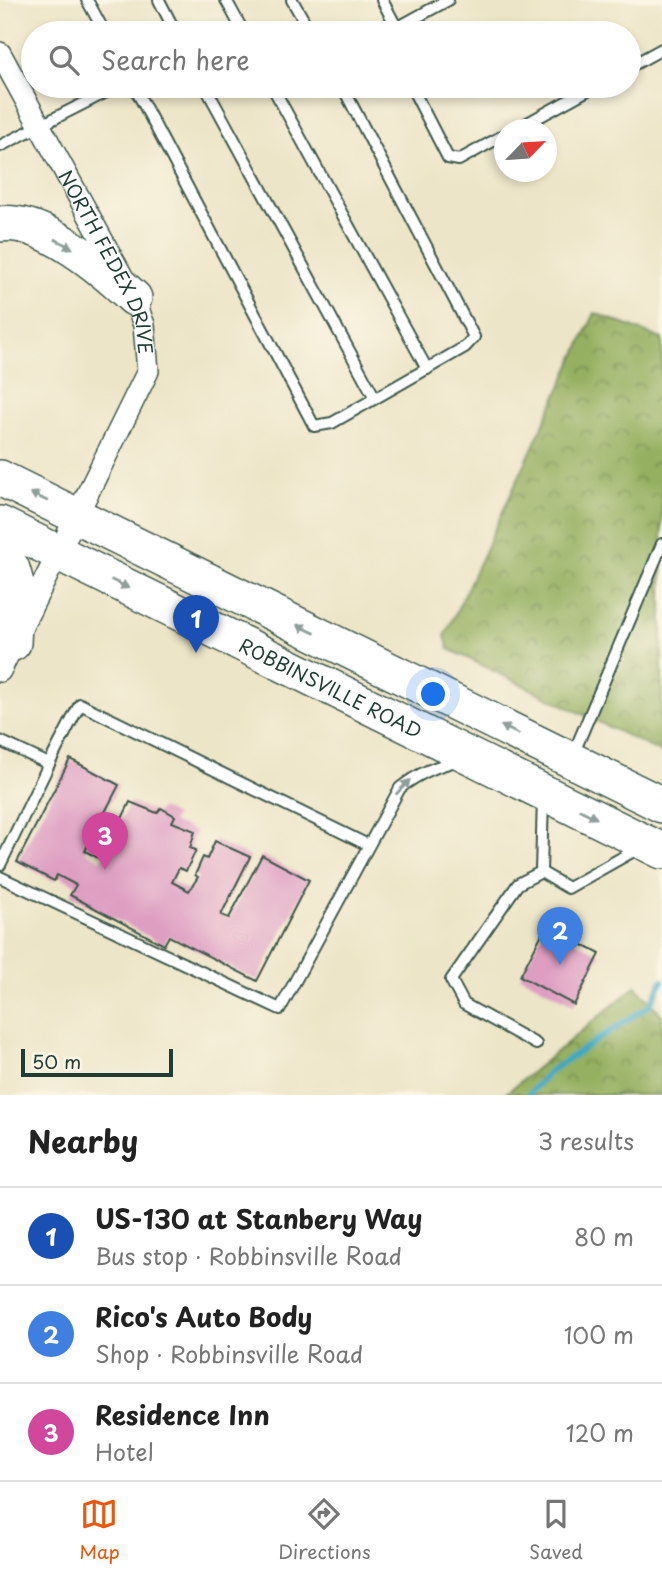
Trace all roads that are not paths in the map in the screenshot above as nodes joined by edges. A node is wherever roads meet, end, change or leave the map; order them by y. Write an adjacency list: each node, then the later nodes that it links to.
1 (87, 0): 7 (lane)
2 (159, 0): 8 (lane)
3 (226, 0): 9 (lane)
4 (292, 0): 10 (lane)
5 (383, 0): 11 (lane)
6 (448, 0): 12 (lane)
7 (98, 21)
8 (170, 21)
9 (237, 21)
10 (301, 21)
11 (392, 21)
12 (413, 21)
13 (662, 49): 15 (lane)
14 (0, 53): 16 (street, NORTH FEDEX DRIVE)
15 (641, 61)
16 (21, 90)
17 (26, 98): 26 (street, NORTH FEDEX DRIVE)
18 (94, 98): 26 (lane)
19 (140, 98): 32 (lane)
20 (212, 98): 32 (lane)
21 (279, 98): 31 (lane)
22 (348, 98): 31 (lane)
23 (417, 98): 27 (lane)
24 (573, 98): 25 (lane)
25 (535, 119)
26 (41, 125): 28 (lane); 30 (street, NORTH FEDEX DRIVE)
27 (494, 141)
28 (0, 146)
29 (0, 224): 30 (highway, one-way to 30)
30 (134, 298): 34 (street, NORTH FEDEX DRIVE)
31 (427, 369): 32 (lane)
32 (375, 398)
33 (0, 478): 34 (highway, ROBBINSVILLE ROAD, one-way to 33)
34 (78, 516): 38 (street, NORTH FEDEX DRIVE); 42 (highway, ROBBINSVILLE ROAD, one-way to 34)
35 (0, 524): 38 (highway, ROBBINSVILLE ROAD)
36 (662, 544): 42 (lane)
37 (0, 547): 39 (highway)
38 (59, 553): 39 (street, NORTH FEDEX DRIVE); 41 (highway, ROBBINSVILLE ROAD, one-way to 41)
39 (7, 657)
40 (0, 741): 43 (lane)
41 (473, 757): 44 (highway, ROBBINSVILLE ROAD); 46 (lane, one-way to 41)
42 (571, 761): 45 (highway, ROBBINSVILLE ROAD)
43 (49, 764): 46 (lane); 48 (lane)
44 (543, 791): 47 (highway, ROBBINSVILLE ROAD, one-way to 47); 49 (lane)
45 (662, 805)
46 (368, 845): 50 (lane)
47 (654, 847): 49 (lane)
48 (0, 865)
49 (541, 872): 51 (lane)
50 (0, 877)
51 (536, 1044)

